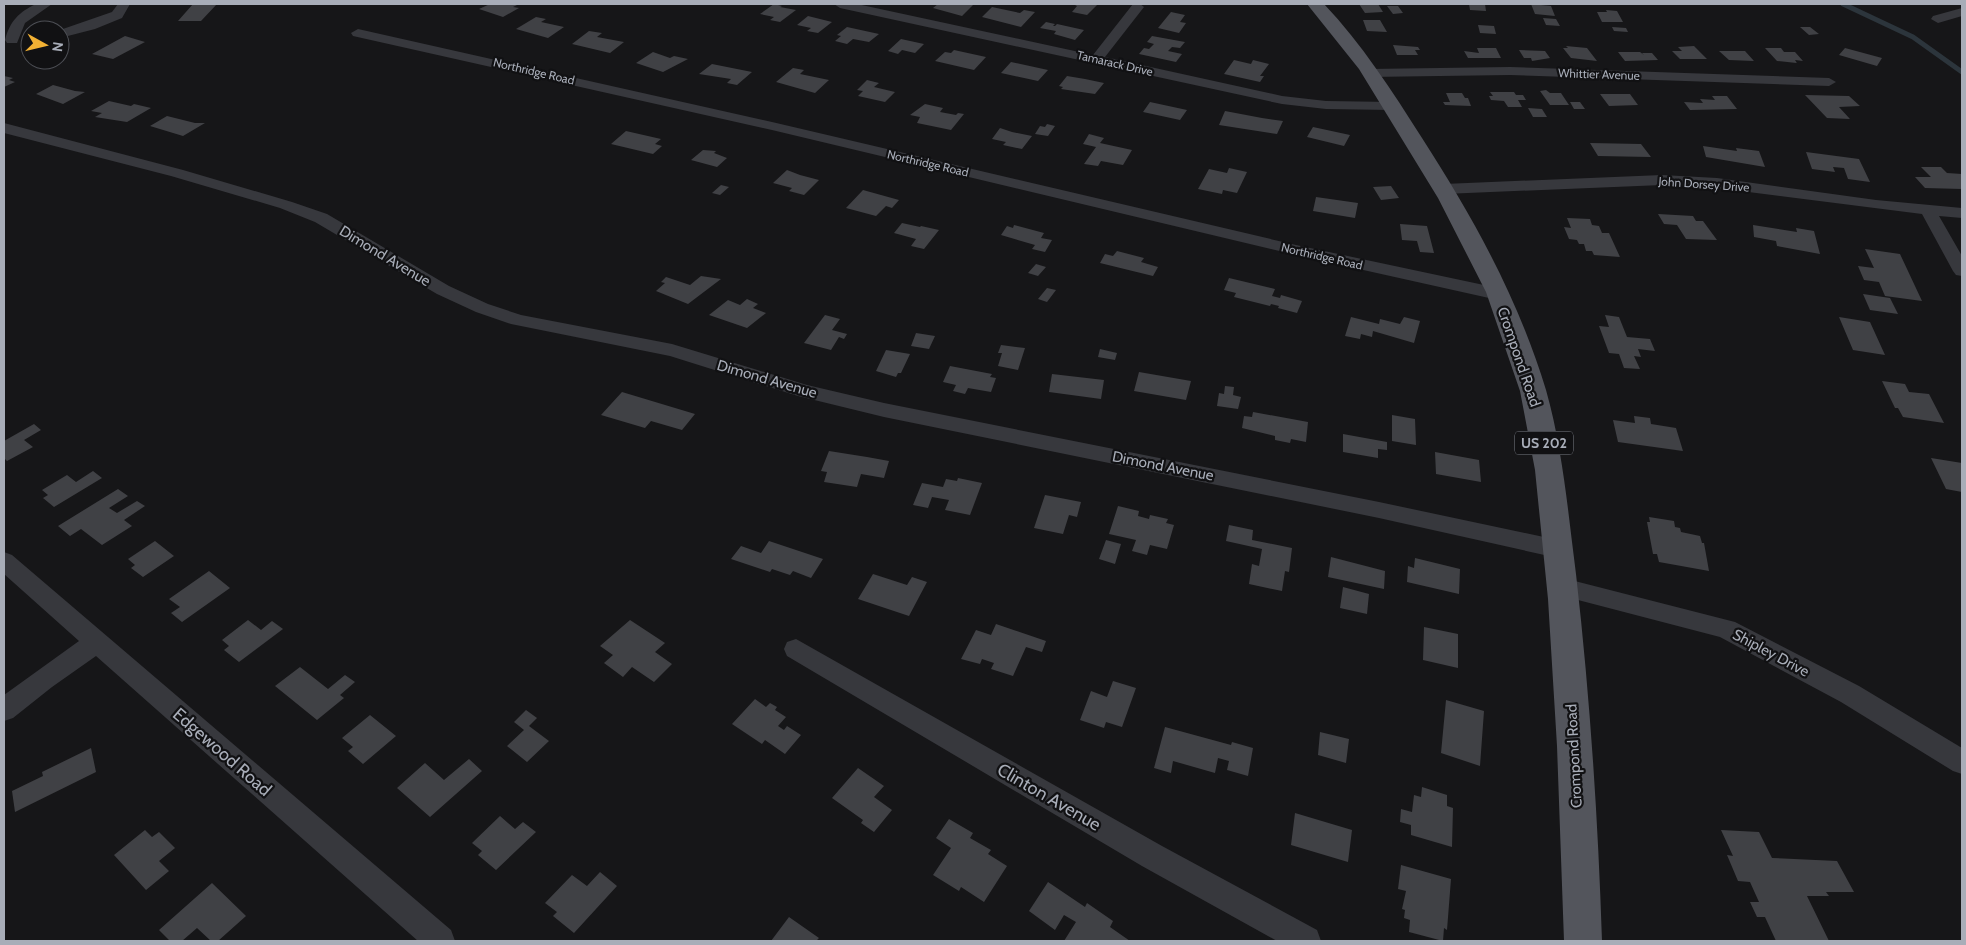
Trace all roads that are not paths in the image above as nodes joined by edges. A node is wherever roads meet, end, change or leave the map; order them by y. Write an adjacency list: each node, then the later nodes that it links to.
1 (46, 4): 12 (street)
2 (124, 4): 10 (street)
3 (840, 4): 8 (street, Tamarack Drive)
4 (900, 4): 8 (street)
5 (1315, 4): 14 (main road, Crompond Road / US 202)
6 (1138, 7): 13 (street)
7 (1962, 12): 9 (street)
8 (887, 14): 13 (street, Tamarack Drive)
9 (1938, 19)
10 (70, 31)
11 (358, 33): 22 (street, Northridge Road)
12 (8, 42)
13 (1097, 59): 16 (street, Tamarack Drive)
14 (1370, 73): 15 (street, Whittier Avenue); 16 (main road, Crompond Road / US 202)
15 (1829, 82)
16 (1391, 106): 18 (main road, Crompond Road / US 202)
17 (4, 128): 23 (street, Dimond Avenue)
18 (1444, 189): 19 (street, John Dorsey Drive); 22 (main road, Crompond Road / US 202)
19 (1928, 211): 20 (street, John Dorsey Drive); 21 (street)
20 (1962, 213)
21 (1962, 271)
22 (1498, 294): 23 (main road, Crompond Road / US 202)
23 (1558, 549): 25 (main road, Crompond Road / US 202)
24 (4, 561): 26 (street, Edgewood Road)
25 (1563, 587): 29 (street, Shipley Drive); 32 (main road, Crompond Road / US 202)
26 (96, 643): 28 (street); 30 (street, Edgewood Road)
27 (796, 649): 31 (street, Clinton Avenue)
28 (4, 710)
29 (1962, 762)
30 (440, 941)
31 (1306, 941)
32 (1583, 941)

